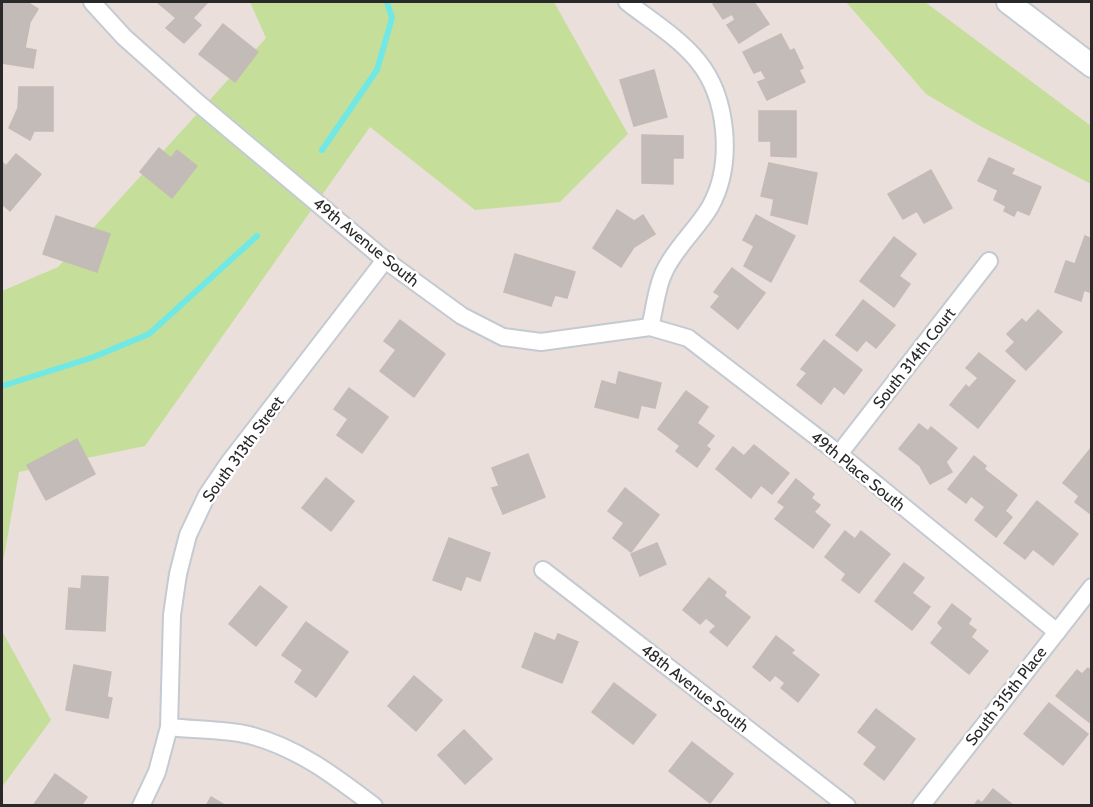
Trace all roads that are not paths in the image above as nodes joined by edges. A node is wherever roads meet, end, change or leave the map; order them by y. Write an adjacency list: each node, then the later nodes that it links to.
1 (92, 2): 5 (street, 49th Avenue South)
2 (627, 2): 7 (street)
3 (1008, 2): 4 (main road)
4 (1092, 66)
5 (385, 260): 7 (street, 49th Avenue South); 12 (street, South 313th Street)
6 (990, 261): 8 (street, South 314th Court)
7 (650, 327): 8 (street, 49th Place South)
8 (839, 454): 11 (street, 49th Place South)
9 (543, 570): 15 (street, 48th Avenue South)
10 (1092, 587): 11 (street, South 315th Place)
11 (1057, 632): 16 (street, South 315th Place)
12 (169, 727): 13 (street, South 313th Street); 14 (street)
13 (141, 806)
14 (374, 806)
15 (847, 806)
16 (921, 806)

